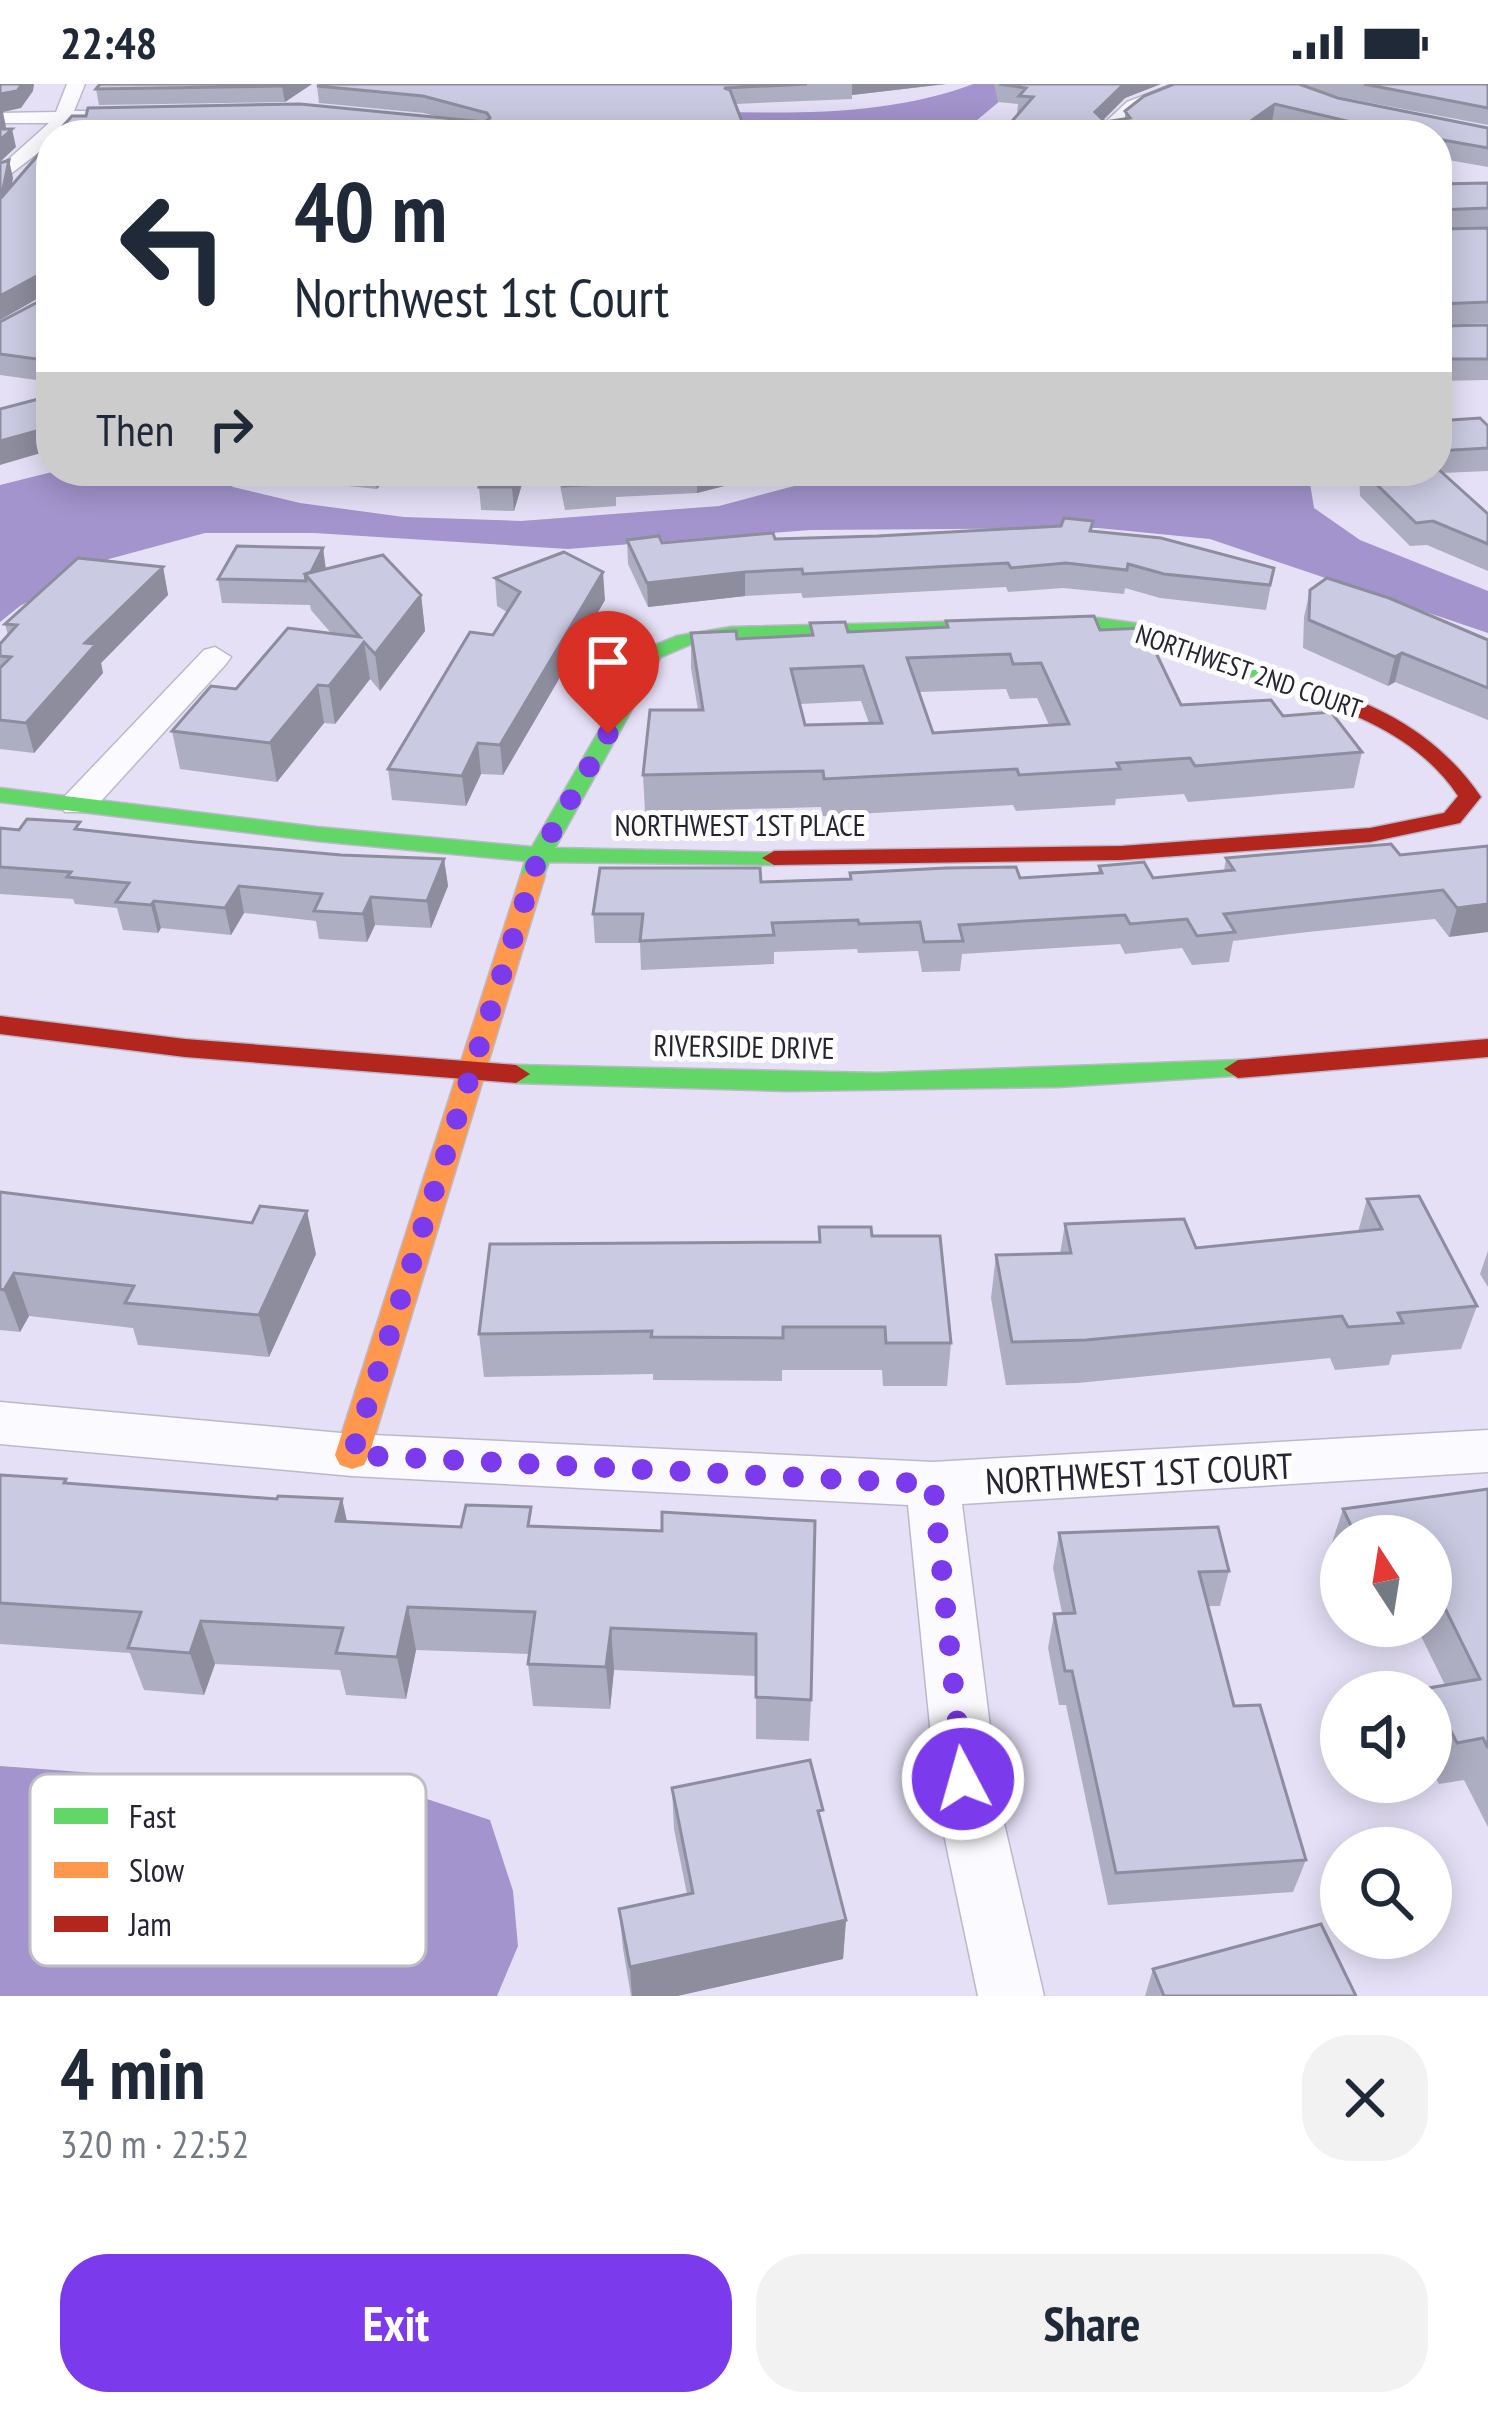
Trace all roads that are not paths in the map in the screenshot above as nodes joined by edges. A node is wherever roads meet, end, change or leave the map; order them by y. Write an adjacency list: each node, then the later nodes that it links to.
1 (76, 84): 4 (street)
2 (1191, 84): 7 (street)
3 (156, 115): 4 (street)
4 (63, 117): 5 (street); 6 (street)
5 (0, 118)
6 (60, 120)
7 (1113, 120)
8 (36, 148): 9 (street)
9 (0, 176)
10 (214, 657): 13 (street)
11 (0, 795): 13 (street, NORTHWEST 1ST PLACE)
12 (1470, 797): 14 (street, NORTHWEST 1ST PLACE); 14 (street, NORTHWEST 2ND COURT)
13 (78, 804): 14 (street, NORTHWEST 1ST PLACE)
14 (539, 855): 17 (street, NORTHWEST 2ND COURT)
15 (0, 1025): 17 (street, RIVERSIDE DRIVE)
16 (1488, 1048): 17 (street, RIVERSIDE DRIVE)
17 (472, 1074): 20 (street, NORTHWEST 2ND COURT)
18 (0, 1423): 20 (street, NORTHWEST 1ST COURT)
19 (1488, 1451): 21 (street, NORTHWEST 1ST COURT)
20 (352, 1455): 21 (street, NORTHWEST 1ST COURT)
21 (933, 1484): 22 (street)
22 (1011, 1996)

